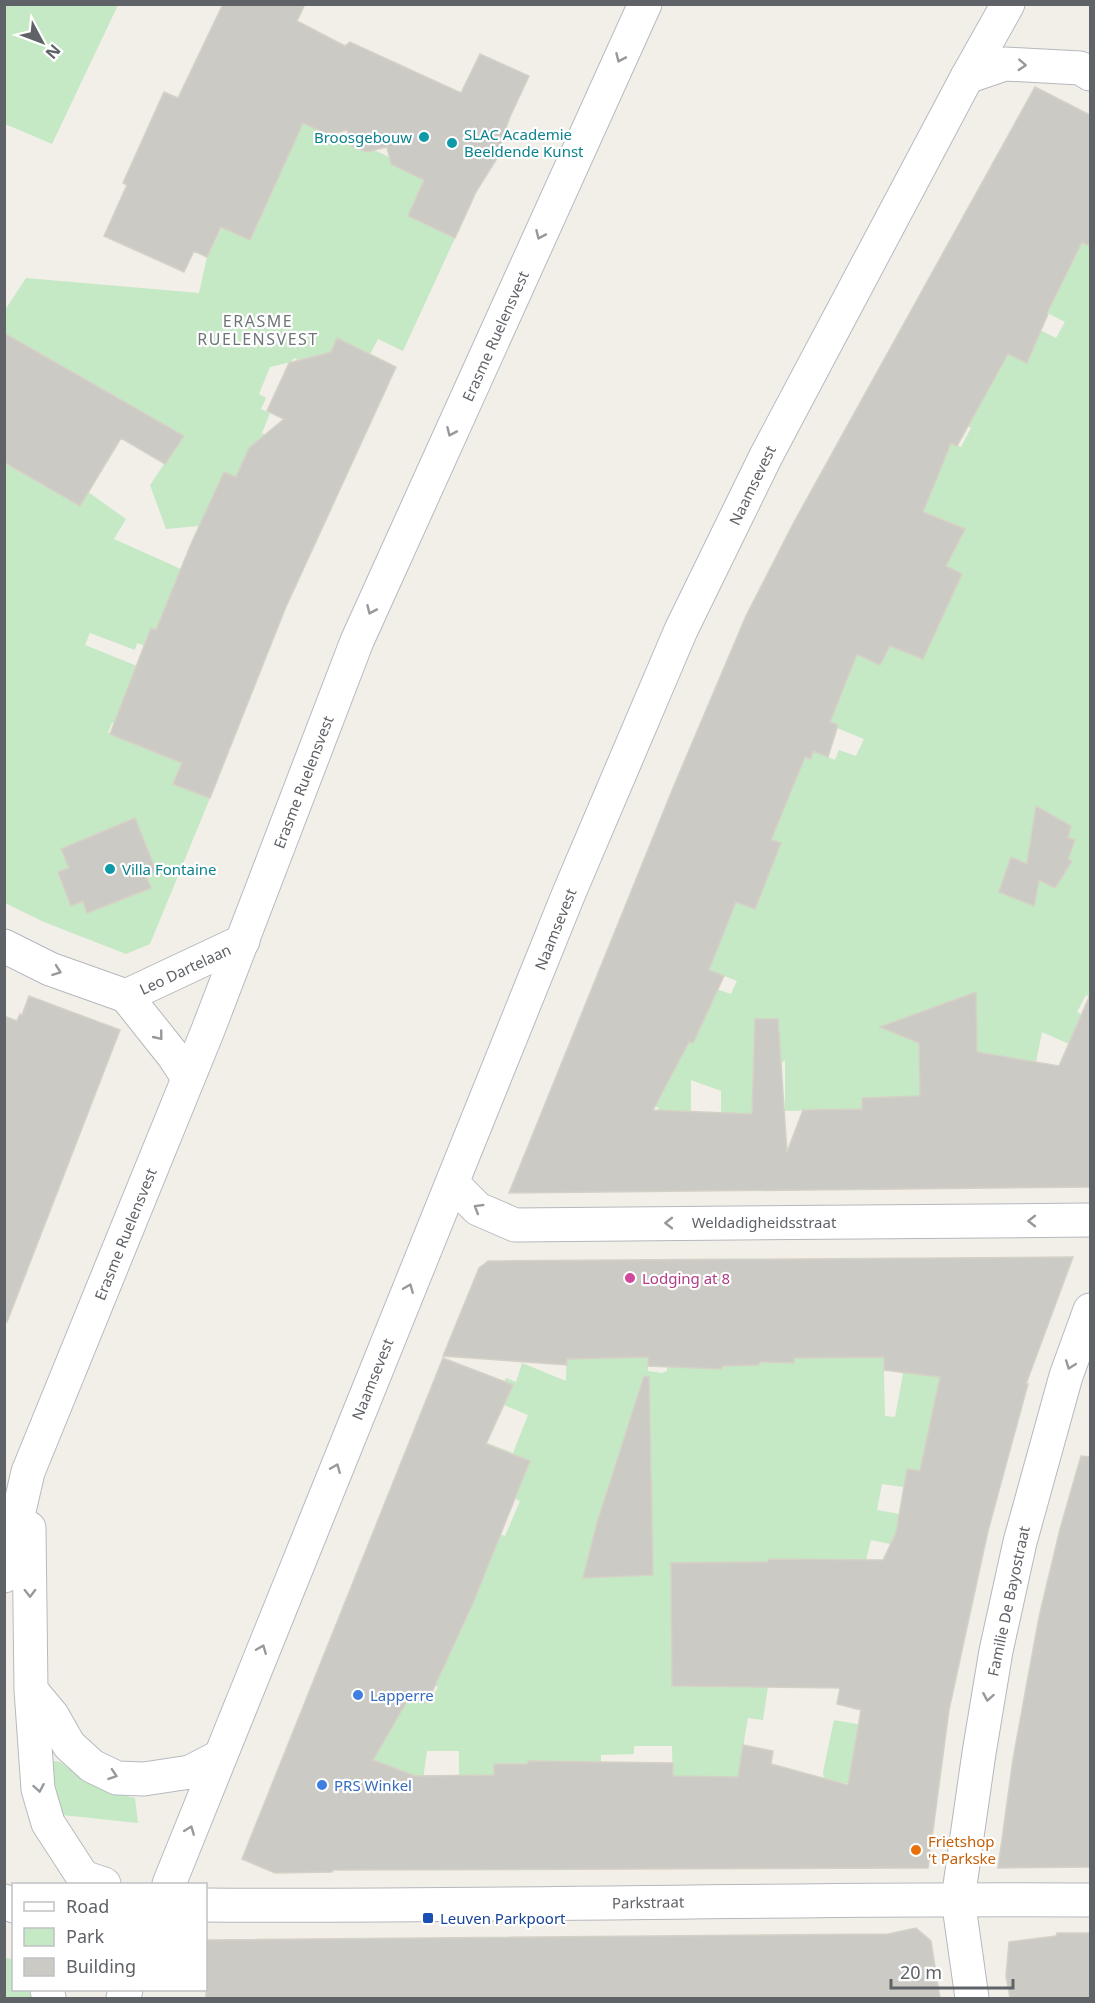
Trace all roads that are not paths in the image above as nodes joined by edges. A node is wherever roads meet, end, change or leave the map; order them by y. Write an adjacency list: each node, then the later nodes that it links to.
1 (645, 4): 5 (main road, Erasme Ruelensvest, one-way to 5)
2 (1008, 4): 4 (main road, Naamsevest)
3 (1090, 74): 4 (main road, one-way to 3)
4 (967, 77): 9 (main road, Naamsevest)
5 (243, 941): 7 (main road, Leo Dartelaan); 8 (main road, Erasme Ruelensvest)
6 (4, 946): 7 (main road, Leo Dartelaan, one-way to 7)
7 (126, 996): 8 (main road, Leo Dartelaan, one-way to 8)
8 (188, 1078): 12 (main road, Erasme Ruelensvest)
9 (453, 1184): 10 (main road, Weldadigheidsstraat, one-way to 9); 15 (main road, Naamsevest, one-way to 9)
10 (1090, 1220)
11 (1090, 1310): 18 (main road, Familie De Bayostraat, one-way to 18)
12 (28, 1472): 13 (main road, Erasme Ruelensvest); 14 (main road, one-way to 14)
13 (4, 1576)
14 (32, 1690): 15 (main road, one-way to 15); 16 (main road, one-way to 16)
15 (219, 1757): 17 (main road, Naamsevest, one-way to 15)
16 (101, 1883)
17 (169, 1883)
18 (958, 1899): 19 (main road, Parkstraat); 20 (main road, Parkstraat); 21 (main road, Familie De Bayostraat)
19 (1090, 1900)
20 (207, 1905)
21 (972, 1998)

